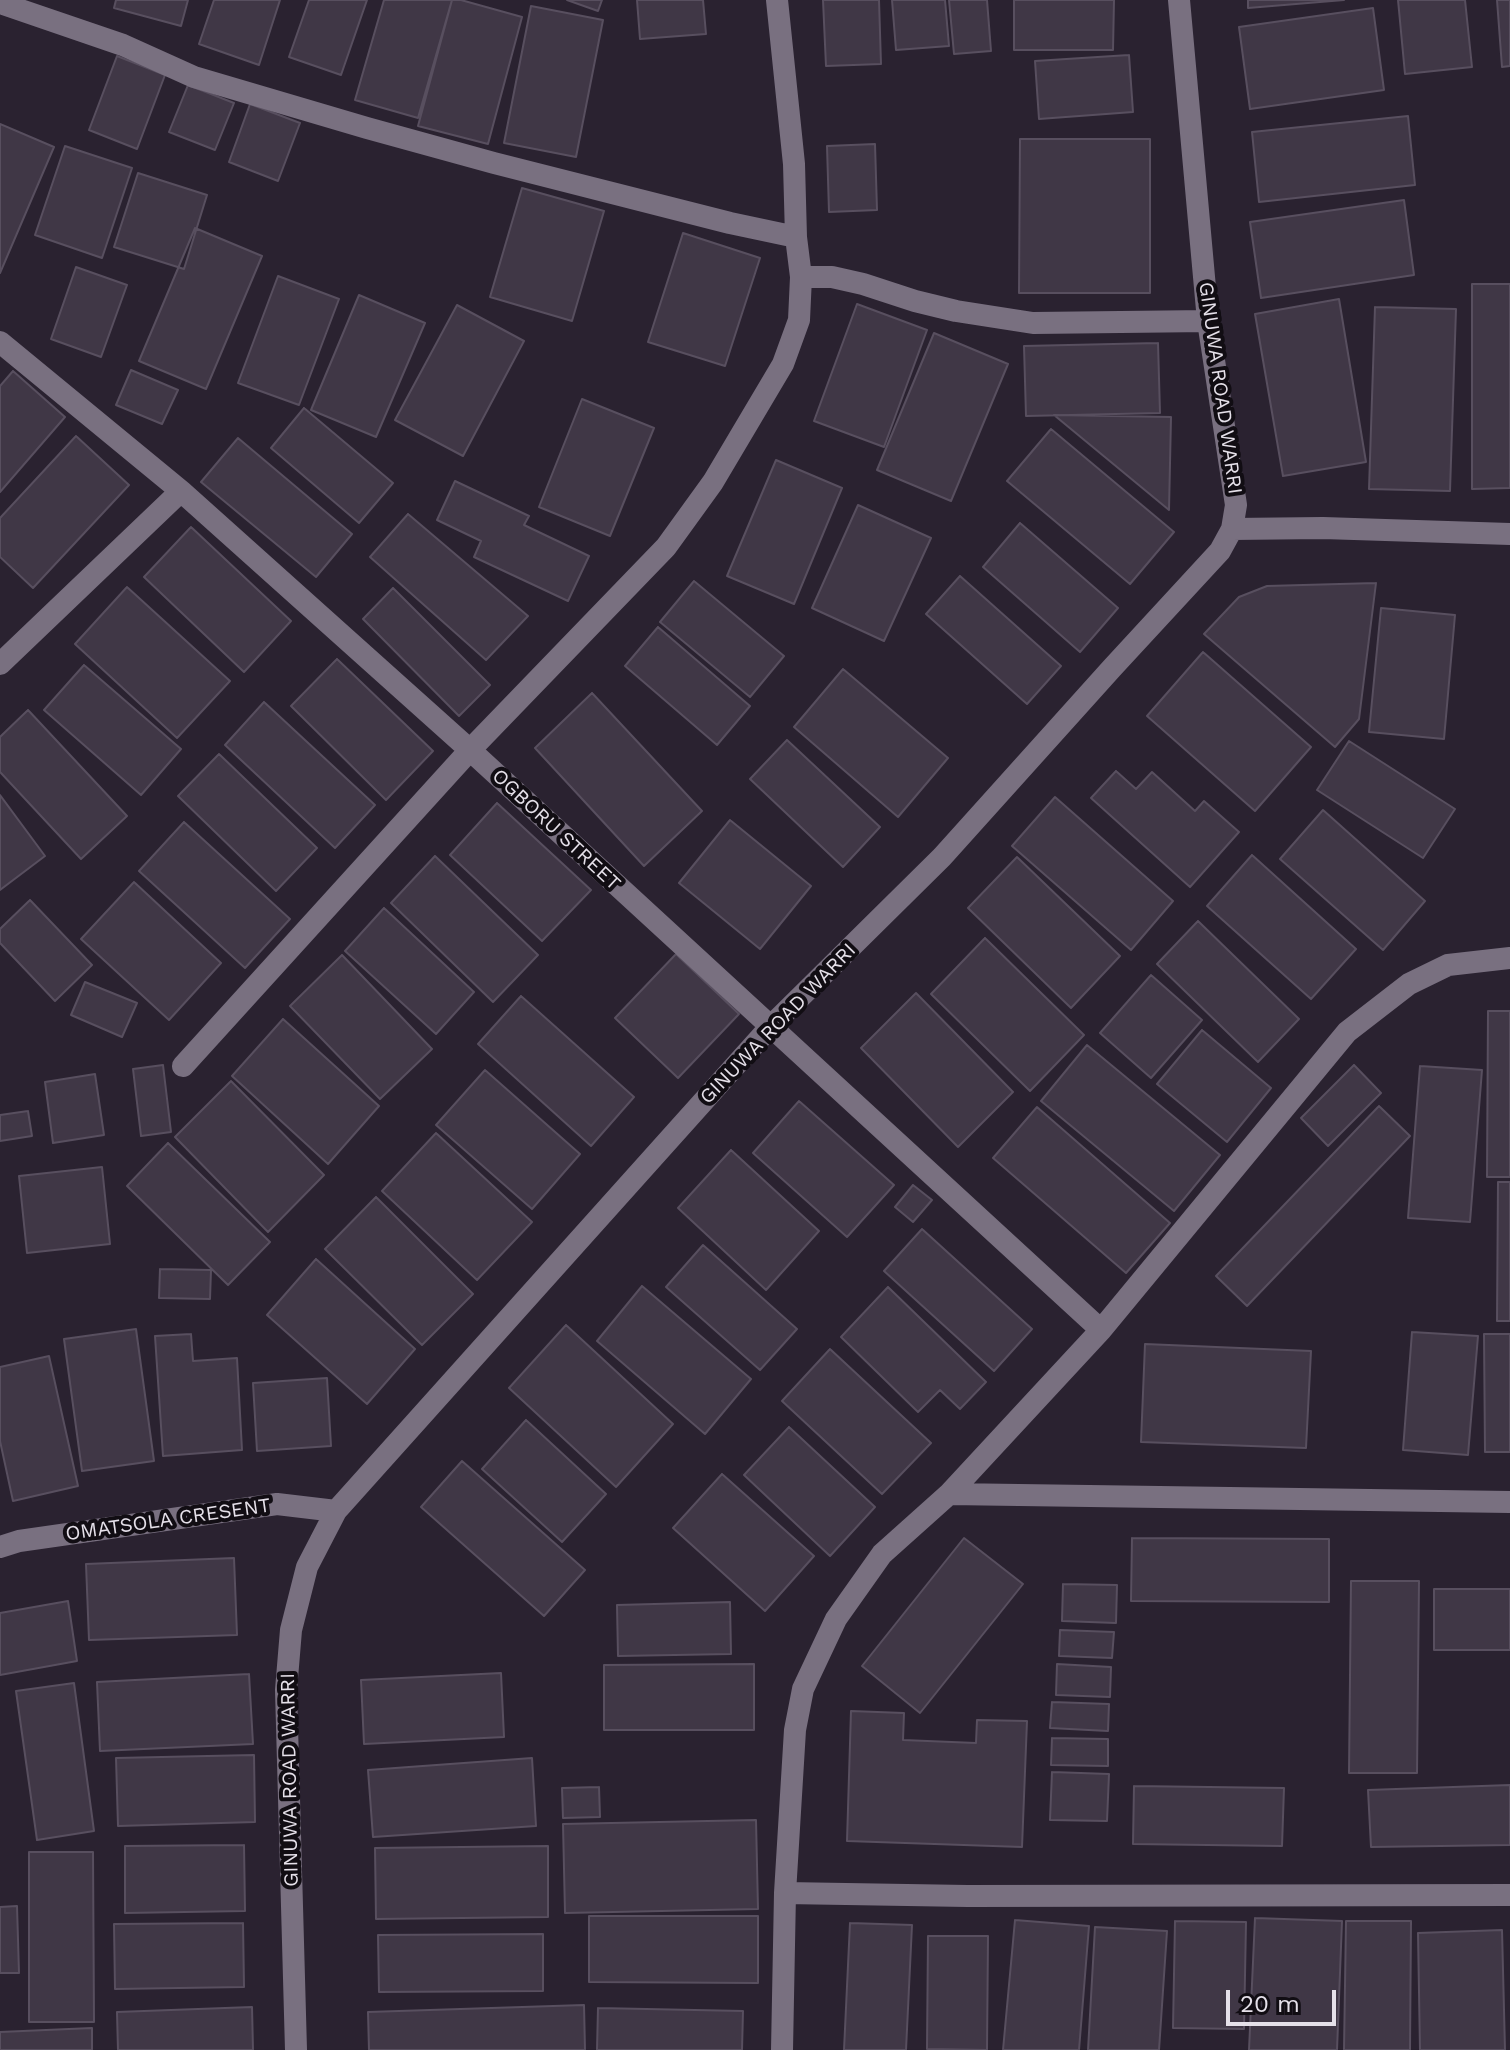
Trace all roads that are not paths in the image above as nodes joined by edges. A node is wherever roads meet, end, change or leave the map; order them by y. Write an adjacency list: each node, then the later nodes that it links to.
1 (777, 0): 4 (street)
2 (1179, 0): 6 (street, GINUWA ROAD WARRI)
3 (3, 4): 4 (street)
4 (796, 237): 5 (street)
5 (801, 277): 6 (street); 12 (street)
6 (1208, 321): 9 (street, GINUWA ROAD WARRI)
7 (0, 342): 8 (street, OGBORU STREET)
8 (181, 491): 11 (street); 12 (street, OGBORU STREET)
9 (1232, 529): 10 (street); 14 (street, GINUWA ROAD WARRI)
10 (1510, 534)
11 (0, 664)
12 (470, 750): 14 (street, OGBORU STREET); 15 (street)
13 (1510, 958): 16 (street)
14 (770, 1027): 16 (street, OGBORU STREET); 19 (street, GINUWA ROAD WARRI)
15 (183, 1066)
16 (1101, 1330): 17 (street)
17 (949, 1494): 18 (street); 21 (street)
18 (1510, 1502)
19 (336, 1511): 20 (street, OMATSOLA CRESENT); 23 (street, GINUWA ROAD WARRI)
20 (0, 1547)
21 (785, 1893): 22 (street); 24 (street)
22 (1510, 1895)
23 (296, 2050)
24 (782, 2050)

